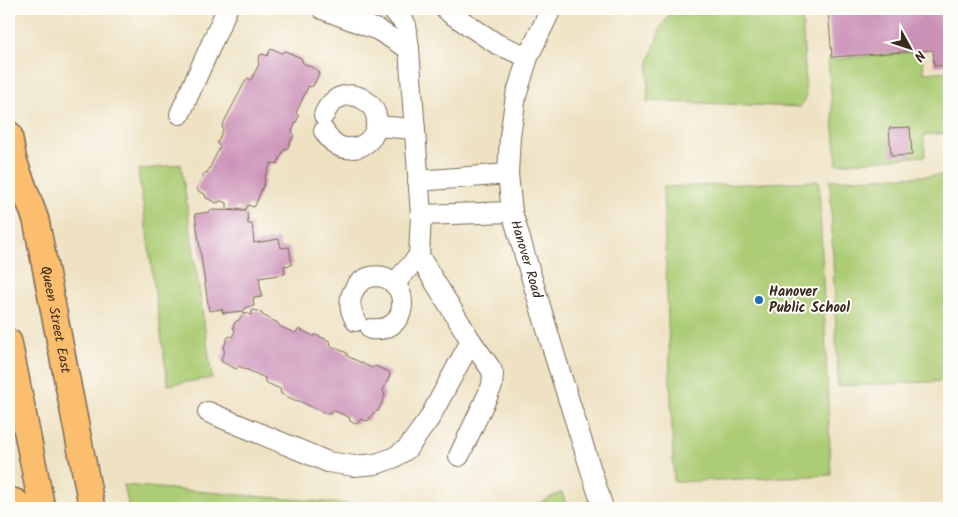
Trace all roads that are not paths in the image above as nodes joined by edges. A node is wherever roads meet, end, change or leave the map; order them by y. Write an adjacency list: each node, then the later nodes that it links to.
1 (227, 9): 8 (street)
2 (322, 9): 6 (street)
3 (392, 9): 6 (street)
4 (446, 9): 7 (street)
5 (551, 9): 7 (street, Hanover Road)
6 (409, 49): 10 (street)
7 (528, 57): 12 (street, Hanover Road)
8 (180, 114)
9 (376, 126): 9 (street); 10 (street)
10 (415, 129): 13 (street)
11 (9, 134): 25 (main road, Queen Street East)
12 (508, 174): 13 (street); 14 (street, Hanover Road)
13 (418, 181): 15 (street)
14 (512, 212): 15 (street); 26 (street, Hanover Road)
15 (420, 215): 16 (street)
16 (419, 256): 17 (street); 18 (street)
17 (394, 284): 17 (street)
18 (471, 341): 20 (street); 21 (street)
19 (9, 342): 24 (main road)
20 (208, 412)
21 (459, 456)
22 (9, 500): 23 (main road)
23 (22, 508)
24 (42, 508)
25 (92, 508)
26 (603, 508)

